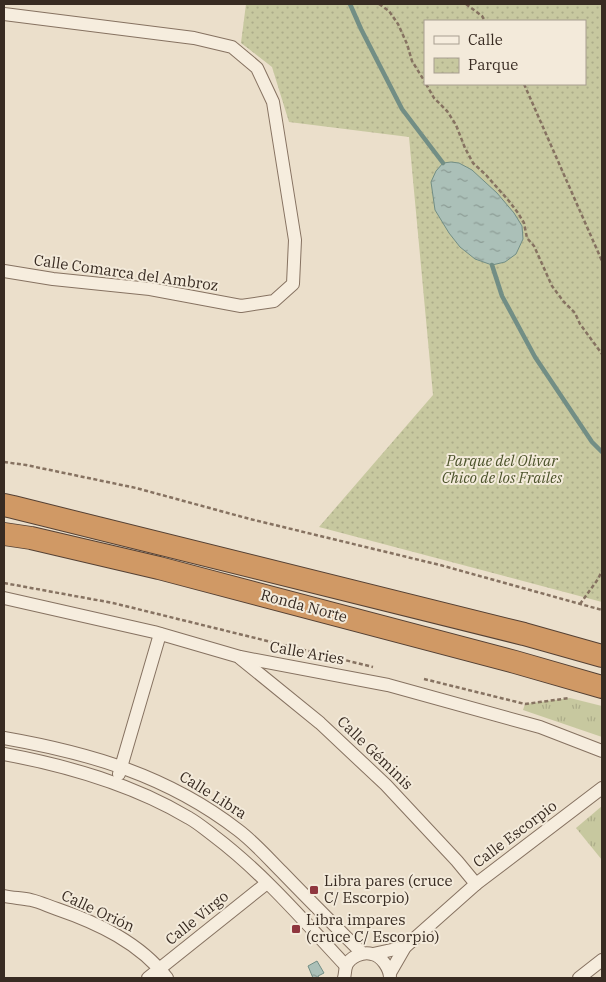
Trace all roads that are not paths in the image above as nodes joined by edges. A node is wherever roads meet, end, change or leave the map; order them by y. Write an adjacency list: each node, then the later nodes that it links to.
1 (4, 14): 2 (street, Calle Comarca del Ambroz)
2 (4, 271)
3 (4, 505): 7 (highway, Ronda Norte)
4 (4, 534): 9 (highway, Ronda Norte)
5 (4, 598): 6 (street, Calle Aries)
6 (160, 634): 8 (street, Calle Aries); 13 (street)
7 (602, 656)
8 (240, 657): 11 (street, Calle Aries); 17 (street, Calle Géminis)
9 (602, 687)
10 (4, 738): 13 (street, Calle Libra)
11 (602, 751)
12 (4, 754): 14 (street)
13 (122, 767): 14 (street); 20 (street, Calle Libra)
14 (116, 784): 16 (street)
15 (602, 788): 17 (street, Calle Escorpio)
16 (267, 883): 22 (street); 23 (street, Calle Virgo)
17 (476, 884): 19 (street, Calle Escorpio)
18 (4, 896): 23 (street, Calle Orión)
19 (404, 947): 20 (street); 24 (street)
20 (368, 953): 22 (street); 24 (street, Calle Libra)
21 (602, 960): 26 (street)
22 (345, 972)
23 (164, 974): 25 (street, Calle Virgo)
24 (390, 976)
25 (148, 978)
26 (579, 978)

